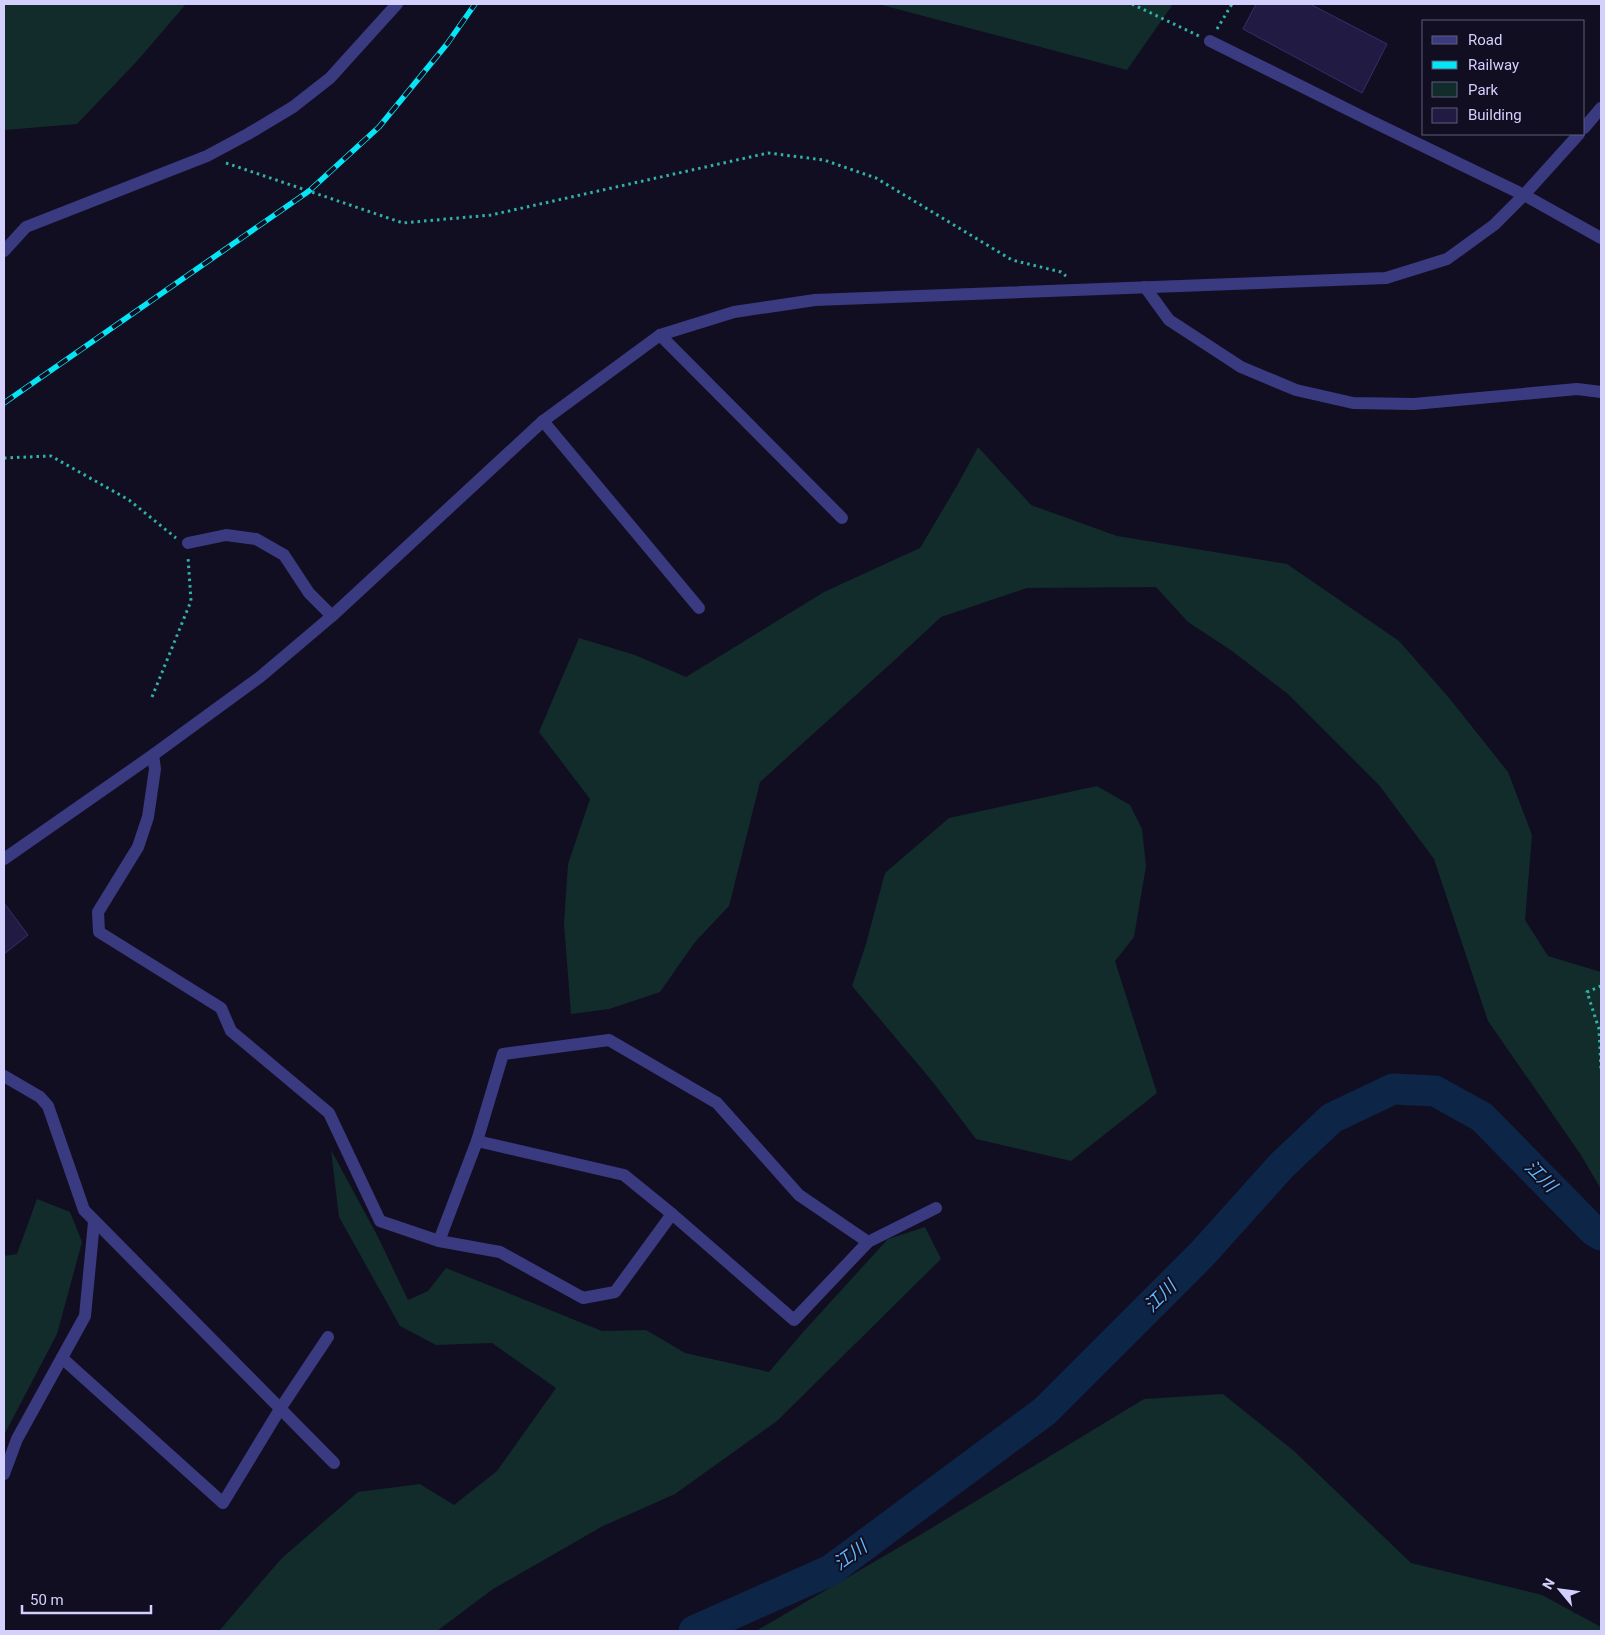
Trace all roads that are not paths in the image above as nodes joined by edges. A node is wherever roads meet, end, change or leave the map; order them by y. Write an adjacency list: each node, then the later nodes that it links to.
1 (397, 4): 8 (street)
2 (1210, 41): 6 (street)
3 (1601, 108): 4 (street)
4 (1585, 127)
5 (1578, 135): 6 (street)
6 (1524, 195): 7 (street); 9 (street)
7 (1601, 238)
8 (4, 251)
9 (1145, 287): 10 (street); 11 (street)
10 (660, 335): 12 (street); 13 (street)
11 (1601, 392)
12 (543, 421): 15 (street); 16 (street)
13 (842, 518)
14 (188, 543): 16 (street)
15 (699, 608)
16 (332, 616): 17 (street)
17 (153, 755): 18 (street); 24 (street)
18 (4, 859)
19 (4, 1076): 23 (street)
20 (477, 1141): 22 (street); 24 (street); 25 (street)
21 (936, 1208): 25 (street)
22 (672, 1214): 24 (street); 25 (street)
23 (94, 1222): 27 (street); 28 (street)
24 (439, 1241)
25 (868, 1242)
26 (328, 1337): 28 (street)
27 (62, 1358): 28 (street); 30 (street)
28 (280, 1408): 29 (street)
29 (334, 1463)
30 (4, 1474)

